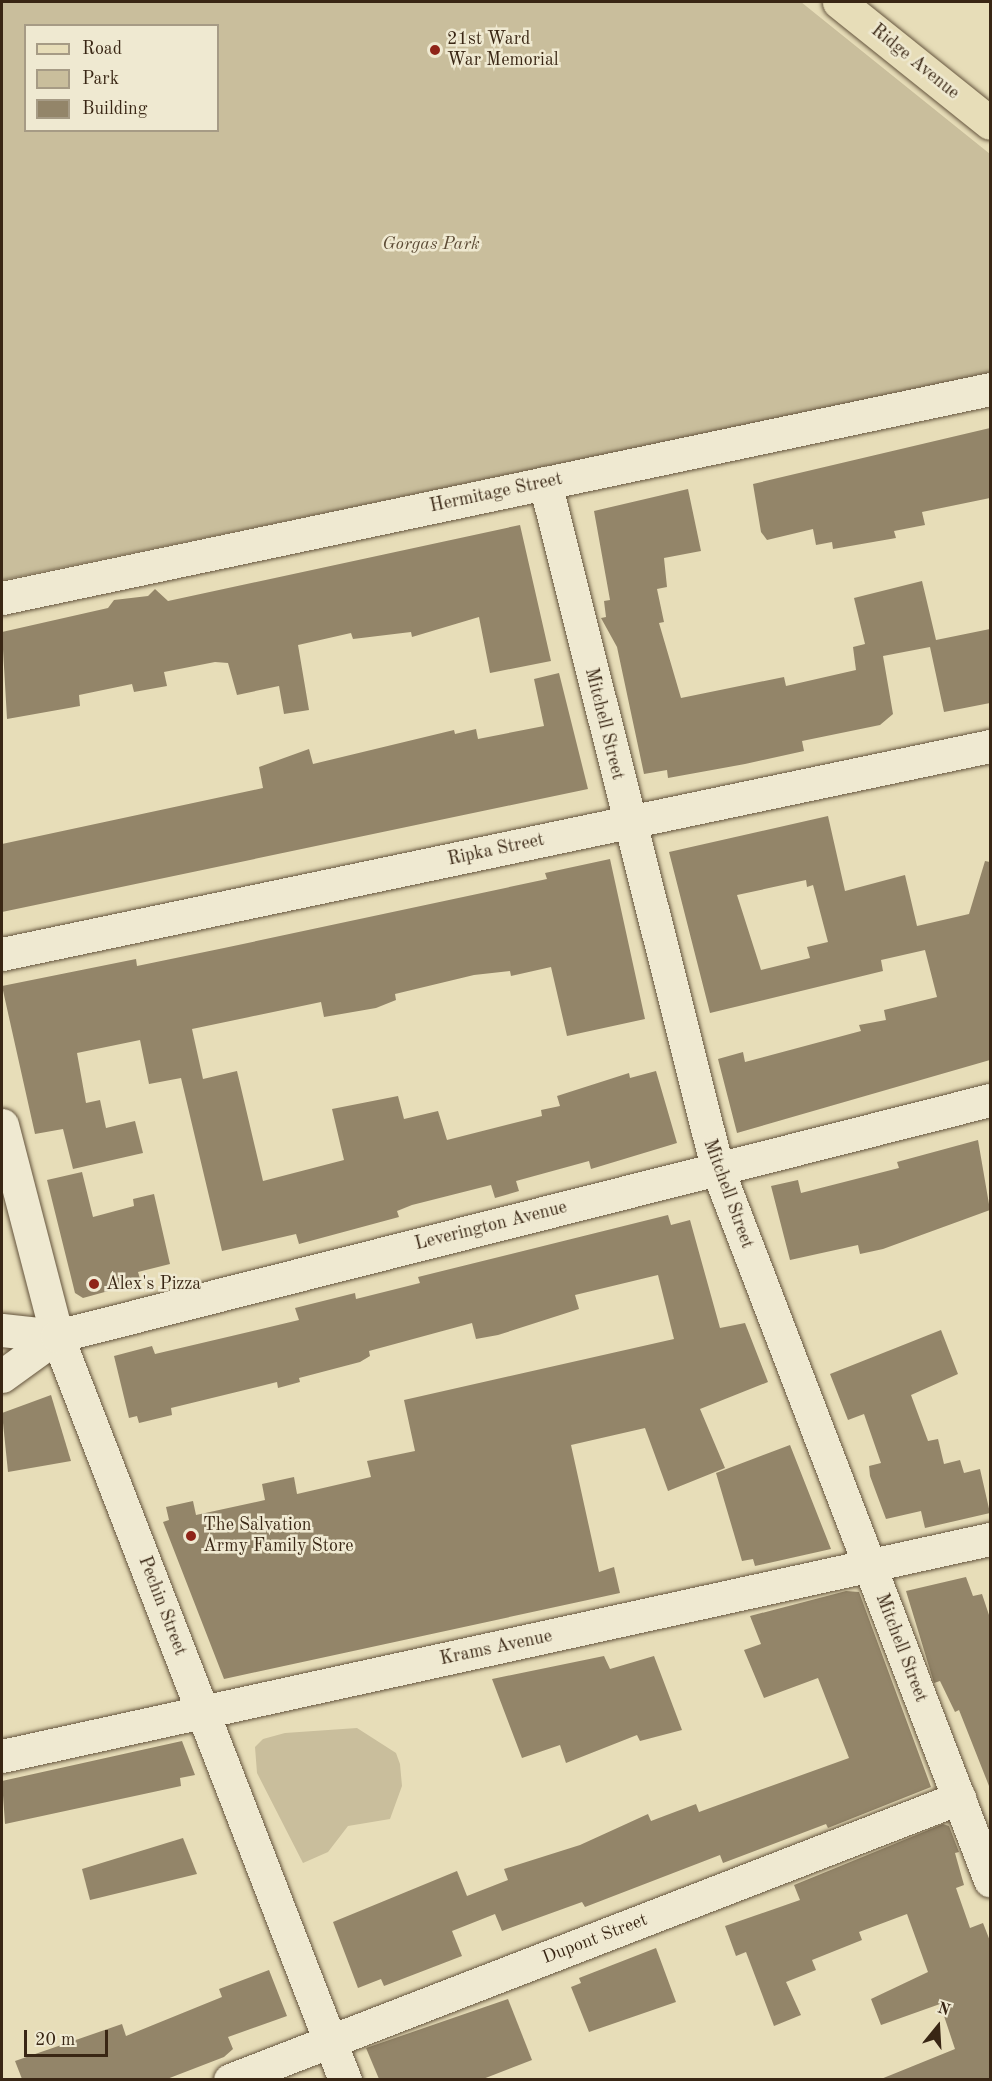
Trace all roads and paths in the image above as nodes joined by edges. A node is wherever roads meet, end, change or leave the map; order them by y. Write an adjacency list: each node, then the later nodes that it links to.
1 (839, 2): 2 (main road, Ridge Avenue)
2 (990, 123)
3 (990, 389): 4 (street, Hermitage Street)
4 (544, 483): 5 (street, Hermitage Street); 7 (street, Mitchell Street)
5 (2, 598)
6 (990, 746): 7 (street, Ripka Street)
7 (628, 822): 8 (street, Ripka Street); 11 (street, Mitchell Street)
8 (2, 954)
9 (990, 1100): 11 (street, Leverington Avenue)
10 (2, 1125): 13 (street, Pechin Street)
11 (717, 1168): 13 (street, Leverington Avenue); 16 (street, Mitchell Street)
12 (2, 1330): 13 (street)
13 (57, 1336): 14 (street, Leverington Avenue); 17 (street, Pechin Street)
14 (2, 1376)
15 (990, 1539): 16 (street, Krams Avenue)
16 (870, 1566): 17 (street, Krams Avenue); 19 (street, Mitchell Street)
17 (202, 1712): 18 (street, Krams Avenue); 21 (street, Pechin Street)
18 (2, 1756)
19 (959, 1798): 20 (street, Mitchell Street); 21 (street, Dupont Street)
20 (990, 1880)
21 (330, 2041): 22 (street, Dupont Street); 23 (street, Pechin Street)
22 (230, 2079)
23 (345, 2079)

